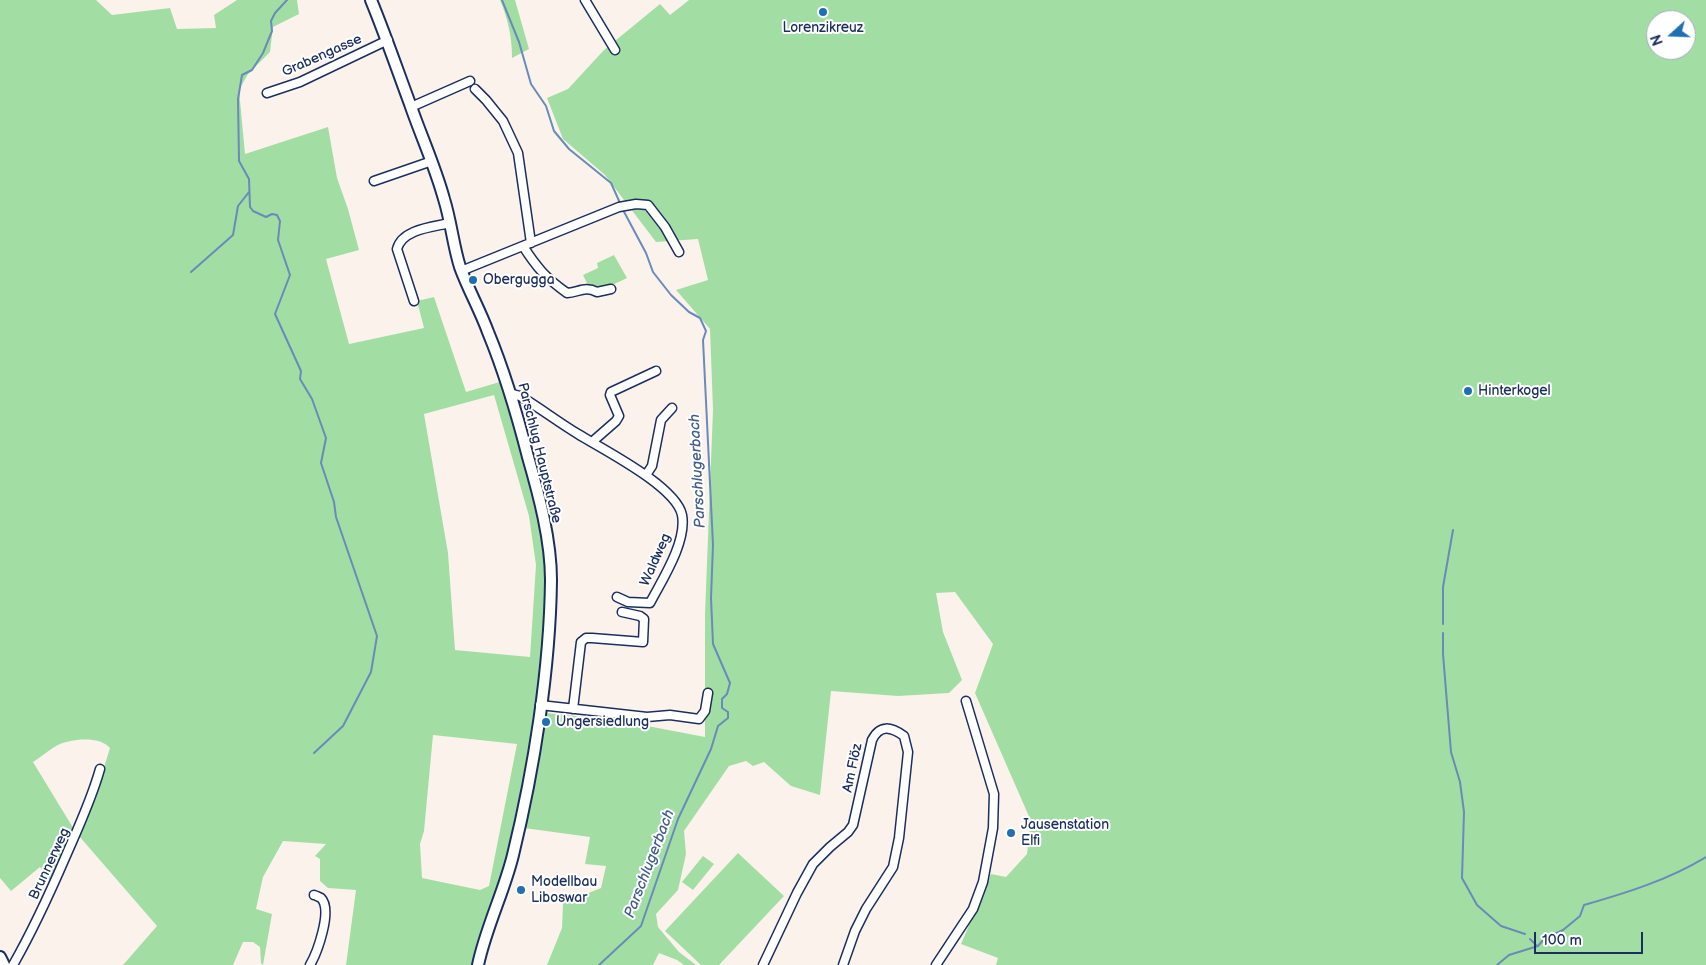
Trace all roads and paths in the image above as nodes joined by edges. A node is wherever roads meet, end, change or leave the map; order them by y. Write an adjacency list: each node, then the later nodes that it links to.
1 (371, 0): 3 (main road, Parschlug Hauptstraße)
2 (585, 0): 4 (street)
3 (388, 40): 7 (street, Grabengasse); 8 (main road, Parschlug Hauptstraße)
4 (615, 50)
5 (470, 81): 8 (street)
6 (475, 89): 12 (street)
7 (267, 93)
8 (410, 106): 9 (main road, Parschlug Hauptstraße)
9 (432, 161): 10 (street); 11 (main road, Parschlug Hauptstraße)
10 (374, 181)
11 (450, 223): 14 (main road, Parschlug Hauptstraße); 16 (street)
12 (527, 244): 13 (street); 14 (street); 15 (street)
13 (679, 252)
14 (461, 270): 18 (main road, Parschlug Hauptstraße)
15 (611, 289)
16 (414, 300)
17 (656, 371): 20 (street)
18 (512, 394): 20 (street, Waldweg); 26 (main road, Parschlug Hauptstraße)
19 (672, 408): 21 (street)
20 (592, 442): 21 (street, Waldweg)
21 (646, 475): 22 (street, Waldweg)
22 (617, 597)
23 (622, 612): 27 (street)
24 (708, 693): 27 (street)
25 (966, 701): 37 (street)
26 (540, 705): 27 (street); 34 (main road, Parschlug Hauptstraße)
27 (574, 709)
28 (100, 769): 32 (street, Brunnerweg)
29 (314, 895): 33 (street)
30 (0, 957): 31 (main road)
31 (4, 965)
32 (13, 965)
33 (310, 965)
34 (478, 965)
35 (763, 965): 36 (street, Am Flöz)
36 (842, 965)
37 (936, 965)

